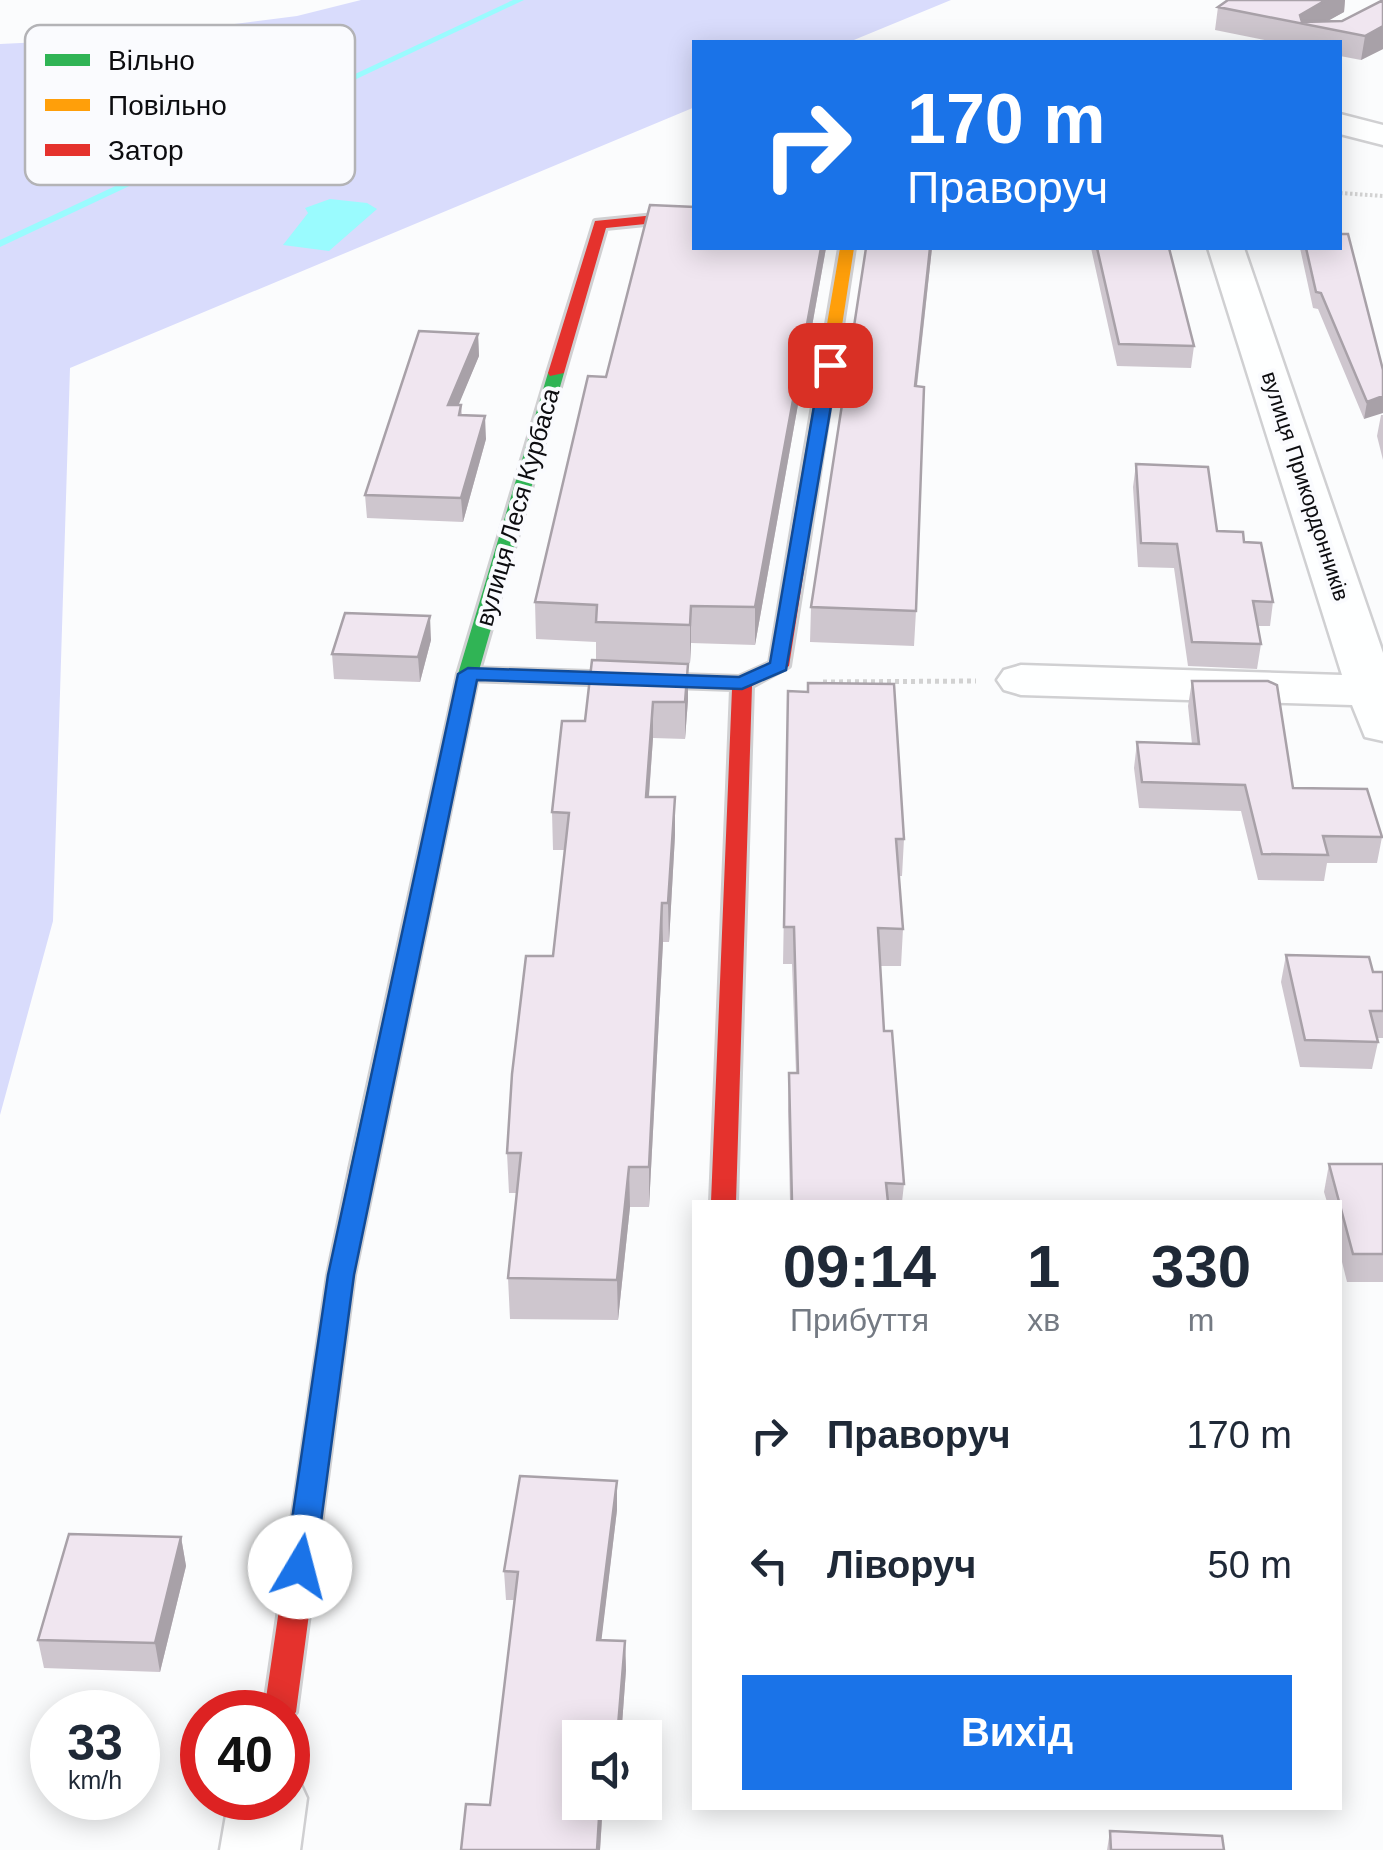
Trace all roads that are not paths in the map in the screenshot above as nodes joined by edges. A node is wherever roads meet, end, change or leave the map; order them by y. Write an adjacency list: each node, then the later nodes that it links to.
1 (1342, 125): 2 (street)
2 (1383, 135)
3 (692, 216): 6 (street, вулиця Леся Курбаса)
4 (847, 250): 8 (street)
5 (1227, 250): 9 (street, вулиця Прикордонників)
6 (468, 674): 8 (street); 11 (street, вулиця Леся Курбаса)
7 (1021, 680): 9 (street)
8 (742, 683): 10 (street)
9 (1378, 709)
10 (723, 1200)
11 (283, 1690)
12 (265, 1820): 13 (street)
13 (260, 1850)

